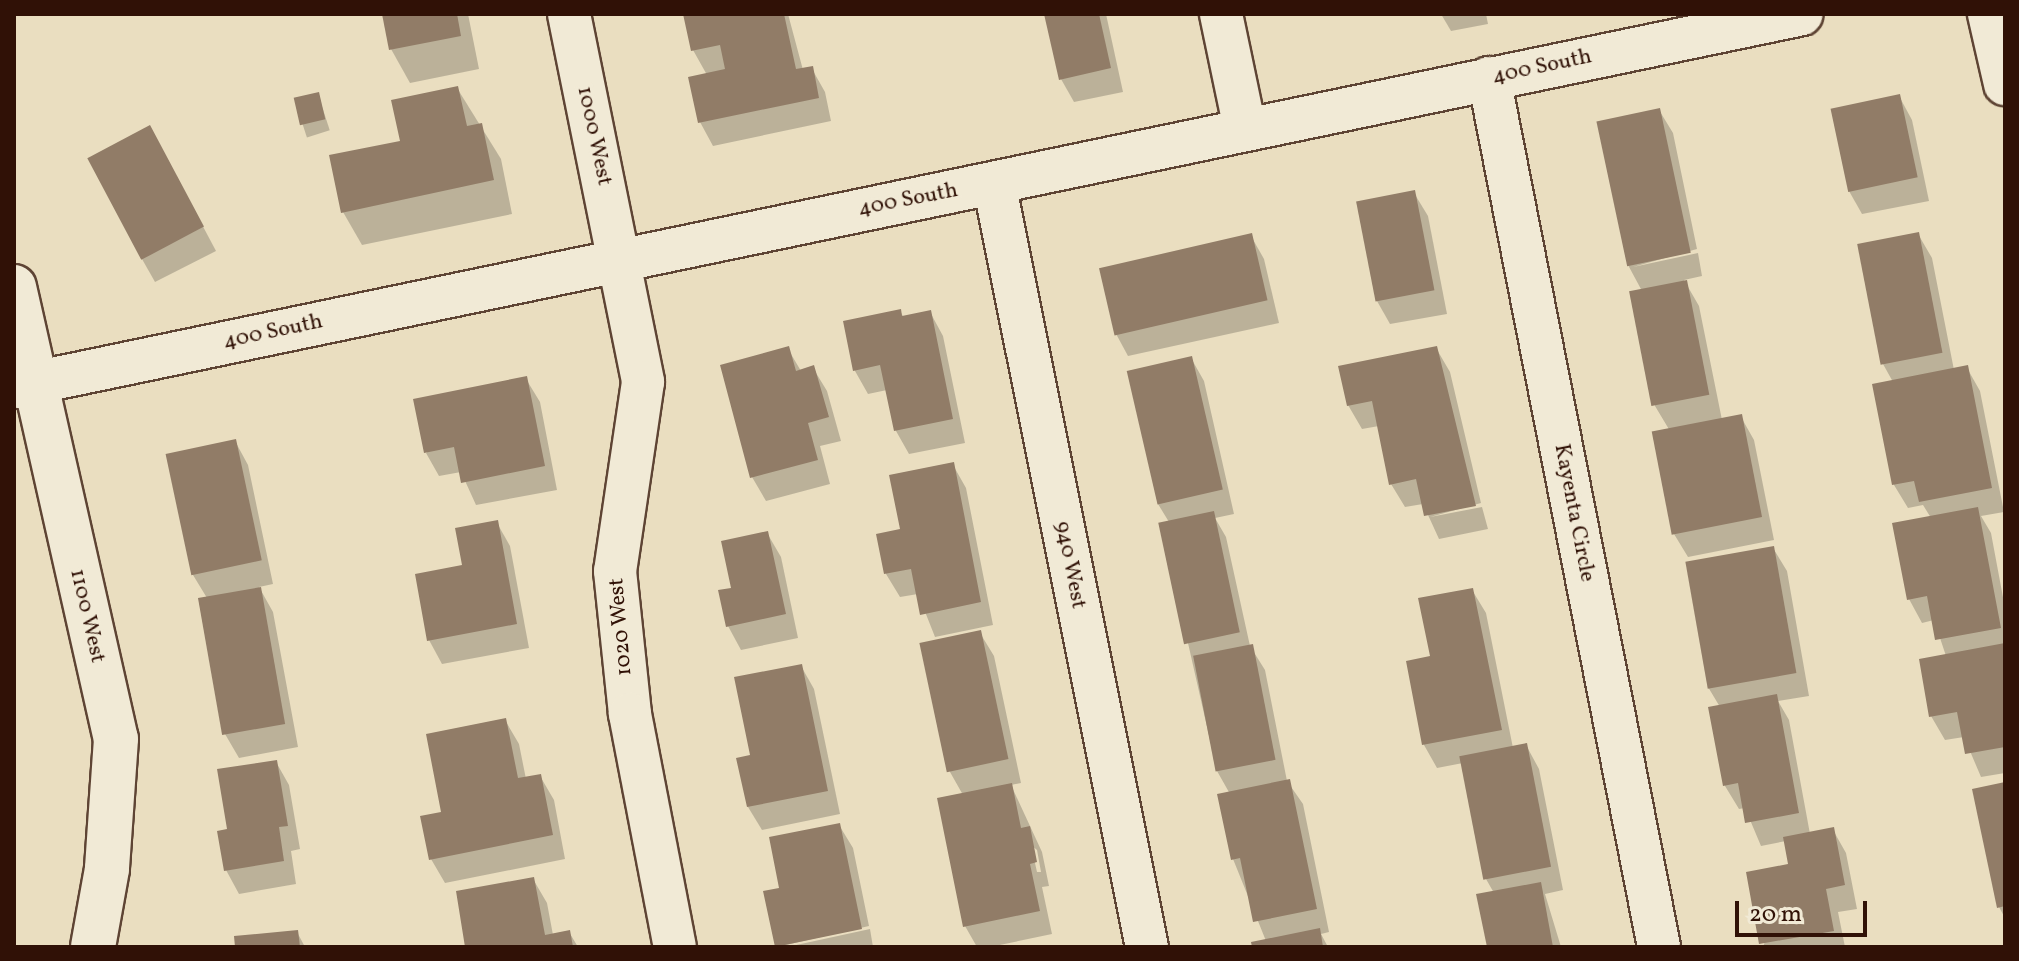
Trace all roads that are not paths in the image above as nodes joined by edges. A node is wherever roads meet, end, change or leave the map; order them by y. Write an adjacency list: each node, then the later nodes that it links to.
1 (569, 14): 9 (street, 1000 West)
2 (1221, 14): 7 (street)
3 (1802, 14): 5 (street, 400 South)
4 (1989, 14): 6 (street)
5 (1489, 78): 7 (street, 400 South); 15 (street, Kayenta Circle)
6 (2005, 84)
7 (1245, 129): 8 (street, 400 South)
8 (994, 183): 9 (street, 400 South); 14 (street, 940 West)
9 (619, 258): 11 (street, 400 South); 13 (street, 1020 West)
10 (14, 287): 11 (street, 1100 West)
11 (24, 385): 12 (street, 1100 West)
12 (93, 947)
13 (675, 947)
14 (1147, 947)
15 (1659, 947)

